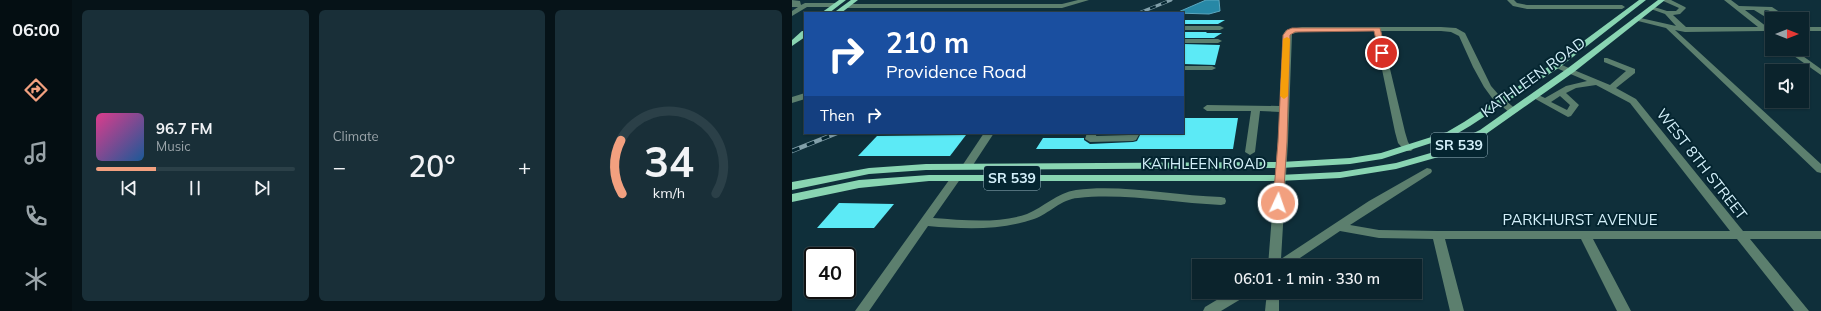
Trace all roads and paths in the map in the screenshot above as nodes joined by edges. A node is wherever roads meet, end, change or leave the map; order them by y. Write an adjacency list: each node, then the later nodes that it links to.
1 (856, 0): 9 (main road)
2 (1086, 0): 12 (street)
3 (1510, 0): 16 (street)
4 (1615, 0): 16 (street)
5 (1643, 0): 16 (main road, KATHLEEN ROAD / SR 539)
6 (1663, 0): 13 (main road, KATHLEEN ROAD / SR 539); 22 (street)
7 (1727, 0): 14 (street)
8 (792, 2): 10 (street)
9 (847, 2): 11 (main road); 12 (street); 19 (main road)
10 (805, 5): 11 (street); 23 (street)
11 (836, 5): 17 (main road); 18 (main road)
12 (1027, 6): 20 (street)
13 (1651, 8): 22 (street); 25 (main road, KATHLEEN ROAD / SR 539)
14 (1738, 8): 15 (street); 26 (street)
15 (1756, 8): 21 (street); 24 (street)
16 (1624, 9): 38 (main road); 44 (main road, KATHLEEN ROAD / SR 539)
17 (826, 12)
18 (832, 12)
19 (838, 12)
20 (1023, 12)
21 (1776, 12)
22 (1667, 13): 35 (street)
23 (792, 14)
24 (1765, 14)
25 (1636, 20): 30 (street); 38 (main road, KATHLEEN ROAD / SR 539)
26 (1765, 26)
27 (804, 27): 37 (main road)
28 (1184, 28): 29 (street)
29 (1220, 28)
30 (1669, 28): 35 (street); 70 (street)
31 (1377, 29): 56 (street); 60 (street); 65 (street)
32 (1765, 29): 35 (street)
33 (1809, 29): 34 (street)
34 (1821, 29)
35 (1685, 30)
36 (804, 35): 41 (main road)
37 (792, 36)
38 (1610, 40): 47 (main road, KATHLEEN ROAD / SR 539)
39 (1184, 41): 40 (street)
40 (1218, 41)
41 (792, 44)
42 (1798, 56): 48 (street)
43 (1607, 60): 51 (street)
44 (1557, 65): 47 (street, WEST 8TH STREET); 56 (main road, KATHLEEN ROAD / SR 539)
45 (1184, 68): 46 (street)
46 (1212, 68)
47 (1571, 70): 49 (main road, KATHLEEN ROAD / SR 539); 50 (street, WEST 8TH STREET)
48 (1821, 73)
49 (1554, 82): 52 (street); 54 (main road, KATHLEEN ROAD / SR 539)
50 (1599, 83): 51 (street, WEST 8TH STREET); 52 (street)
51 (1611, 88): 82 (street, WEST 8TH STREET)
52 (1562, 90): 57 (street); 57 (street)
53 (804, 96): 55 (street)
54 (1534, 96): 57 (street); 61 (main road, KATHLEEN ROAD / SR 539)
55 (792, 100)
56 (1499, 102): 61 (street); 65 (main road, KATHLEEN ROAD / SR 539)
57 (1545, 102)
58 (1207, 108): 59 (street)
59 (1256, 108): 60 (street); 66 (street)
60 (1284, 109): 68 (street)
61 (1513, 111): 73 (main road, KATHLEEN ROAD / SR 539)
62 (988, 134): 69 (street)
63 (1092, 134): 64 (street)
64 (1135, 134)
65 (1408, 149): 68 (main road, KATHLEEN ROAD / SR 539)
66 (1250, 152)
67 (1043, 165): 68 (main road, KATHLEEN ROAD / SR 539); 69 (main road, KATHLEEN ROAD / SR 539); 72 (main road)
68 (1280, 165): 73 (street)
69 (967, 166): 74 (main road, KATHLEEN ROAD / SR 539); 75 (main road)
70 (1821, 170)
71 (1427, 171): 79 (street)
72 (956, 178): 73 (main road, KATHLEEN ROAD / SR 539); 75 (main road, KATHLEEN ROAD / SR 539); 78 (street)
73 (1279, 178): 84 (street)
74 (792, 186)
75 (824, 191): 76 (main road, KATHLEEN ROAD / SR 539)
76 (792, 198)
77 (1221, 201): 78 (street)
78 (924, 222): 88 (street)
79 (1339, 227): 80 (street, PARKHURST AVENUE); 85 (street)
80 (1438, 235): 81 (street, PARKHURST AVENUE); 91 (street)
81 (1585, 235): 82 (street, PARKHURST AVENUE); 92 (street)
82 (1740, 235): 83 (street, PARKHURST AVENUE); 93 (street, WEST 8TH STREET)
83 (1821, 236)
84 (1274, 259)
85 (1290, 259)
86 (1230, 299): 89 (street)
87 (1273, 299): 90 (street)
88 (862, 311)
89 (1210, 311)
90 (1272, 311)
91 (1457, 311)
92 (1624, 311)
93 (1802, 311)

